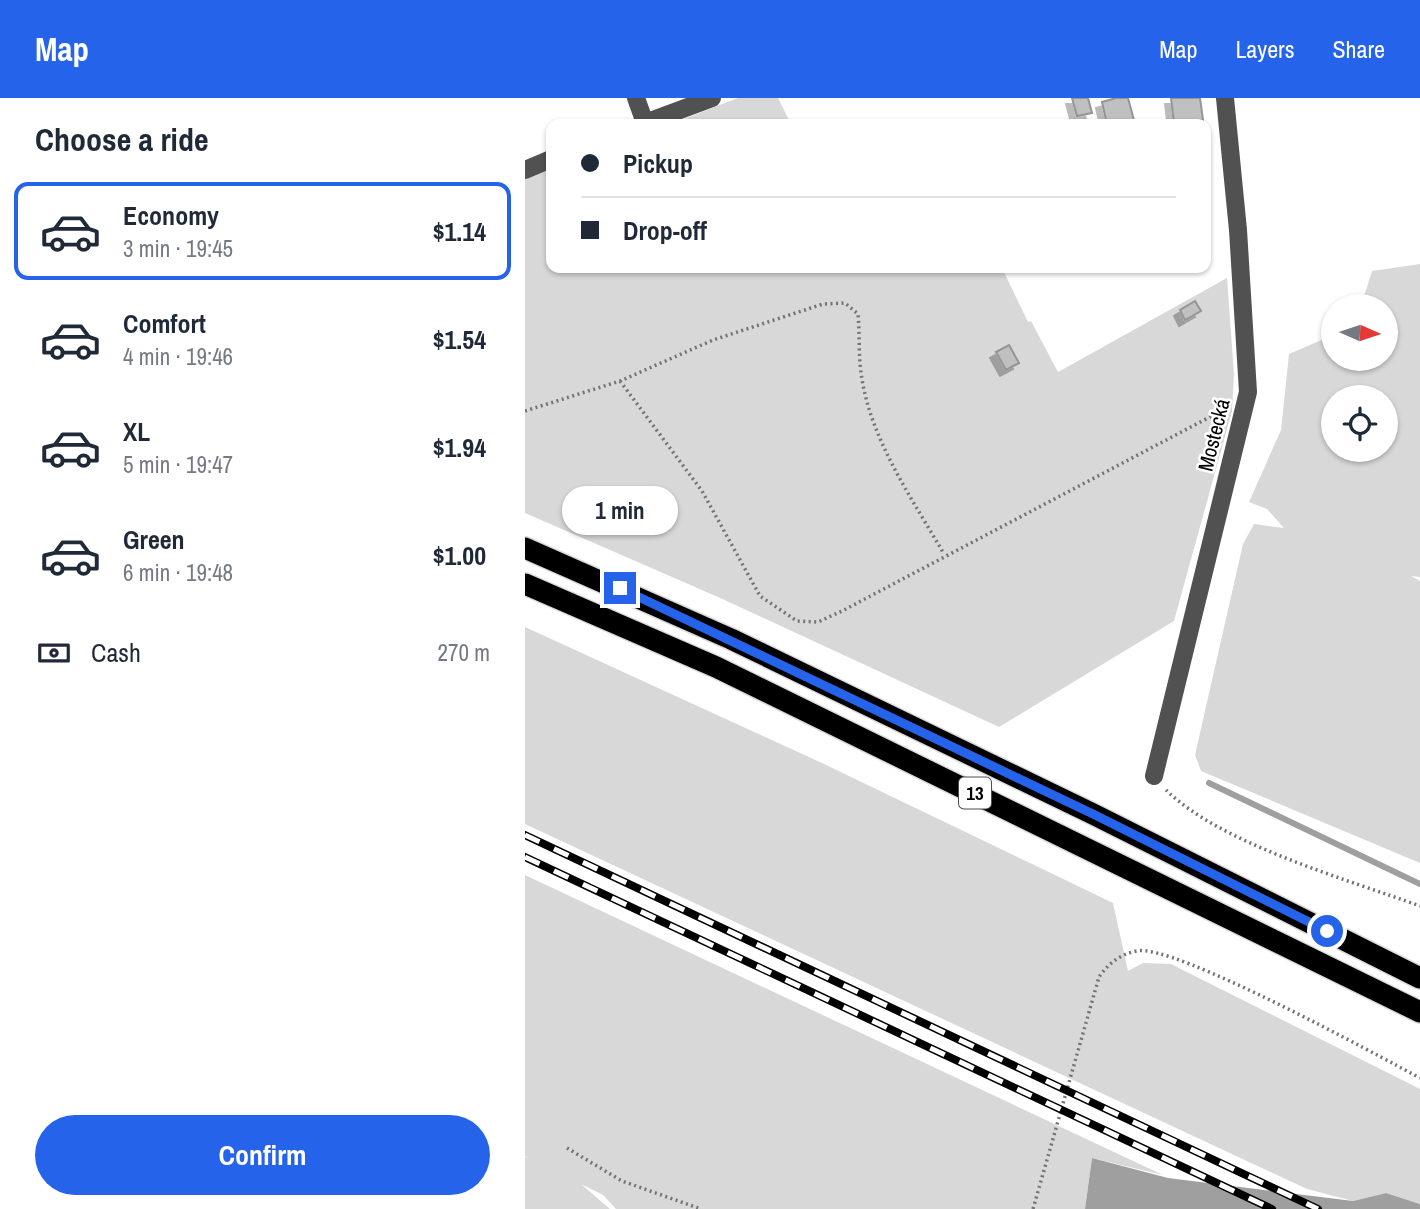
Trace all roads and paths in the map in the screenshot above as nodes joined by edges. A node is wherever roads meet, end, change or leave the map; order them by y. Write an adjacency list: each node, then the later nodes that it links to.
1 (636, 98): 4 (street)
2 (712, 98): 5 (street)
3 (1225, 98): 9 (street, Mostecká)
4 (642, 119)
5 (654, 119)
6 (546, 161): 7 (street)
7 (525, 170)
8 (620, 382): 10 (path); 12 (path); 12 (path)
9 (1248, 392): 12 (path); 14 (street, Mostecká)
10 (525, 411)
11 (525, 548): 16 (highway, 13)
12 (944, 555)
13 (525, 584): 17 (highway, 13)
14 (1154, 776): 15 (path)
15 (1420, 906)
16 (1420, 978)
17 (1420, 1012)
18 (1420, 1078): 21 (path)
19 (567, 1148): 20 (path)
20 (701, 1209)
21 (1033, 1209)

